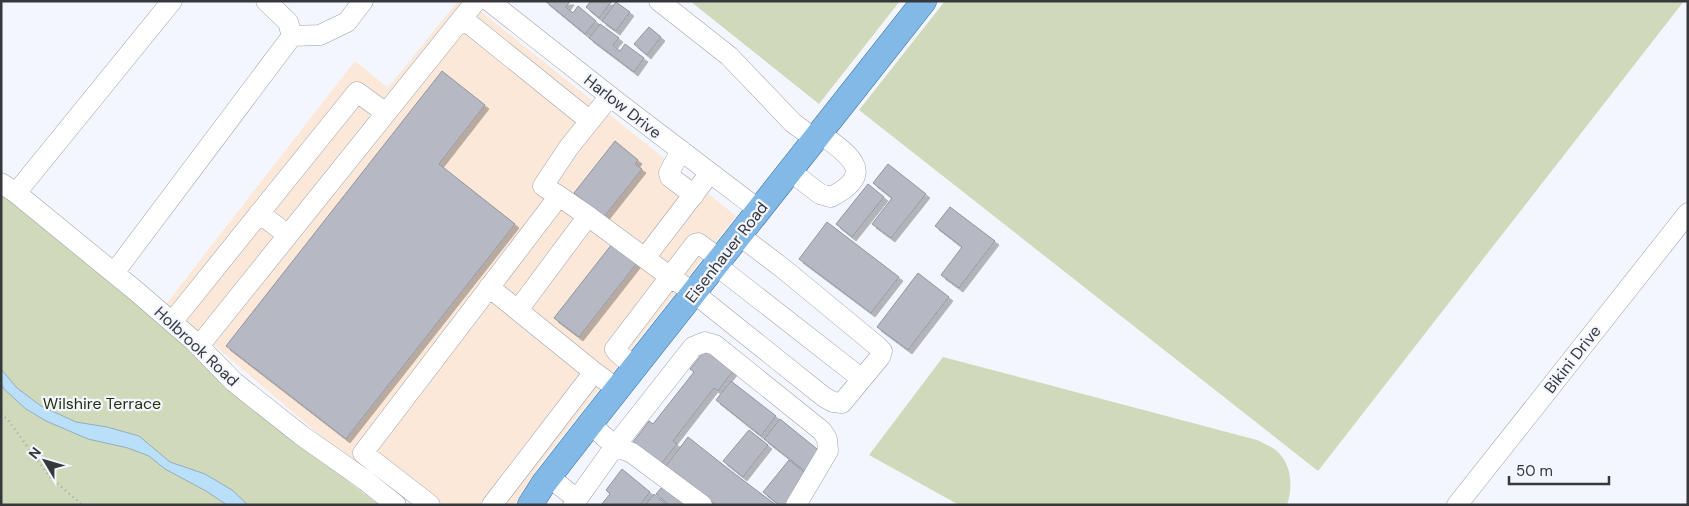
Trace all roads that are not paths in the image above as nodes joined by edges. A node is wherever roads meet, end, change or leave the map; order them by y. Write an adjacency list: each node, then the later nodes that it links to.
1 (172, 1): 17 (street)
2 (266, 1): 9 (street)
3 (363, 1): 9 (street)
4 (476, 1): 8 (street)
5 (489, 1): 10 (street, Harlow Drive)
6 (659, 1): 13 (street)
7 (924, 1): 13 (main road, Eisenhauer Road)
8 (462, 18): 11 (street); 12 (street)
9 (292, 36): 28 (street)
10 (610, 96): 12 (street); 14 (street, Harlow Drive)
11 (386, 113): 21 (street); 24 (street)
12 (590, 121): 19 (street)
13 (818, 136): 15 (main road, Eisenhauer Road); 15 (street)
14 (681, 150): 16 (street, Harlow Drive); 18 (street)
15 (790, 171): 20 (main road, Eisenhauer Road)
16 (710, 172): 18 (street); 20 (street, Harlow Drive)
17 (8, 188): 28 (street, Holbrook Road)
18 (694, 195): 26 (street)
19 (559, 196): 23 (street); 30 (street)
20 (759, 210): 25 (main road, Eisenhauer Road)
21 (260, 213): 24 (street); 33 (street)
22 (1688, 213): 52 (street, Bikini Drive)
23 (588, 216): 26 (street); 32 (street)
24 (288, 235): 34 (street)
25 (739, 235): 27 (main road, Eisenhauer Road); 37 (street)
26 (645, 258): 29 (street)
27 (718, 262): 29 (street); 31 (main road, Eisenhauer Road); 37 (street)
28 (114, 273): 33 (street, Holbrook Road)
29 (669, 276): 31 (street); 36 (street)
30 (489, 287): 32 (street); 41 (street)
31 (694, 293): 36 (main road, Eisenhauer Road); 37 (street)
32 (518, 310): 35 (street)
33 (172, 322): 34 (street, Holbrook Road)
34 (199, 346): 42 (street, Holbrook Road)
35 (594, 372): 36 (street); 48 (street)
36 (627, 377): 38 (street); 39 (main road, Eisenhauer Road)
37 (862, 379)
38 (653, 398): 40 (street); 51 (street)
39 (590, 424): 40 (street); 43 (main road, Eisenhauer Road)
40 (615, 446): 45 (street); 50 (street)
41 (363, 453): 42 (street); 44 (street)
42 (350, 469): 44 (street, Holbrook Road)
43 (549, 477): 45 (street); 49 (main road, Eisenhauer Road)
44 (383, 481): 46 (street, Holbrook Road); 47 (street)
45 (575, 502)
46 (396, 505)
47 (430, 505)
48 (492, 505)
49 (530, 505)
50 (702, 505)
51 (796, 505)
52 (1457, 505)

